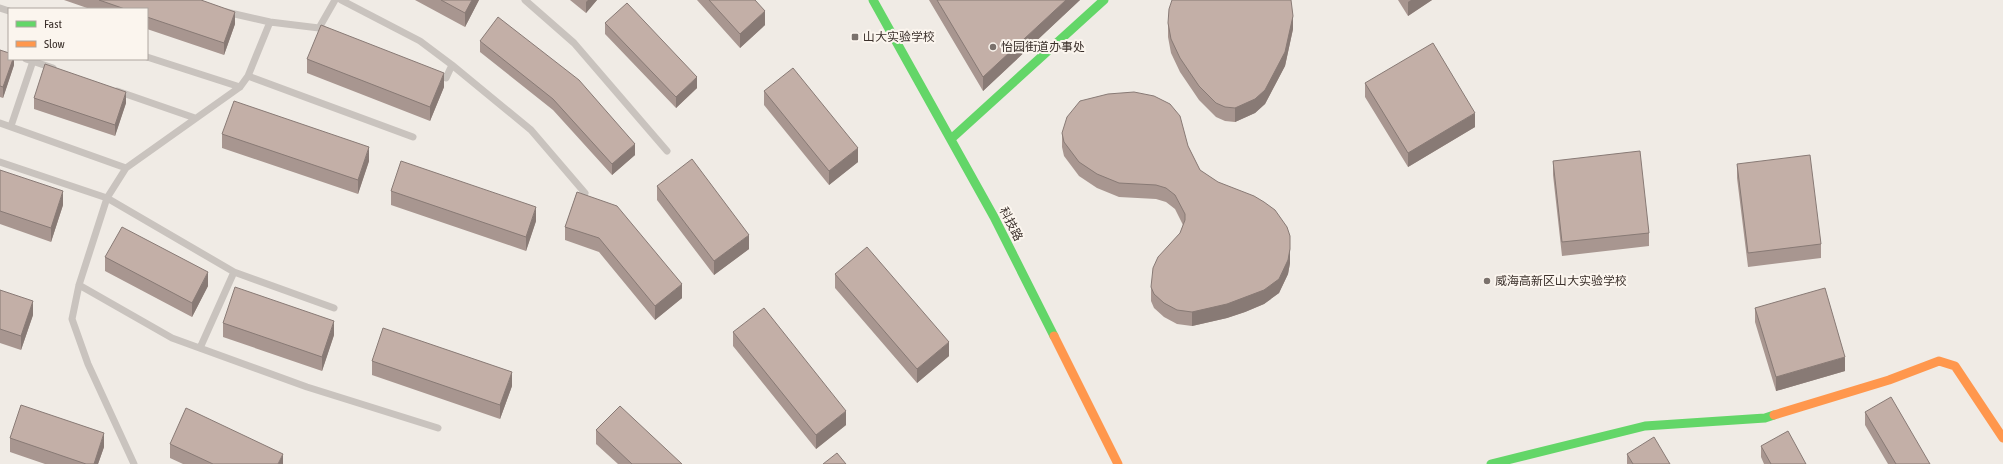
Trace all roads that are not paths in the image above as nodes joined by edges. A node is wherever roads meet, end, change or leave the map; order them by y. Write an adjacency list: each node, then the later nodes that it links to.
1 (335, 0): 8 (lane)
2 (341, 0): 12 (lane)
3 (526, 0): 23 (lane)
4 (873, 0): 22 (street, 科技路)
5 (1104, 0): 22 (street)
6 (215, 9): 7 (lane)
7 (270, 22): 8 (lane); 15 (lane)
8 (319, 28): 9 (lane)
9 (333, 33)
10 (148, 56): 17 (lane)
11 (30, 60): 14 (lane); 20 (lane)
12 (452, 65): 13 (lane); 26 (lane)
13 (424, 70)
14 (63, 72)
15 (248, 76): 17 (lane); 21 (lane)
16 (107, 87): 18 (lane)
17 (240, 87): 18 (lane)
18 (195, 118): 25 (lane)
19 (0, 123): 20 (lane)
20 (11, 126): 25 (lane)
21 (413, 137)
22 (951, 139): 35 (street, 科技路)
23 (667, 151)
24 (0, 162): 27 (lane)
25 (126, 168): 27 (lane)
26 (585, 193)
27 (107, 198): 28 (lane); 29 (lane)
28 (234, 272): 30 (lane); 31 (lane)
29 (79, 285): 31 (lane); 34 (lane)
30 (334, 308)
31 (200, 348): 32 (lane)
32 (438, 428)
33 (2003, 438): 36 (street)
34 (134, 464)
35 (1118, 464)
36 (1491, 464)

